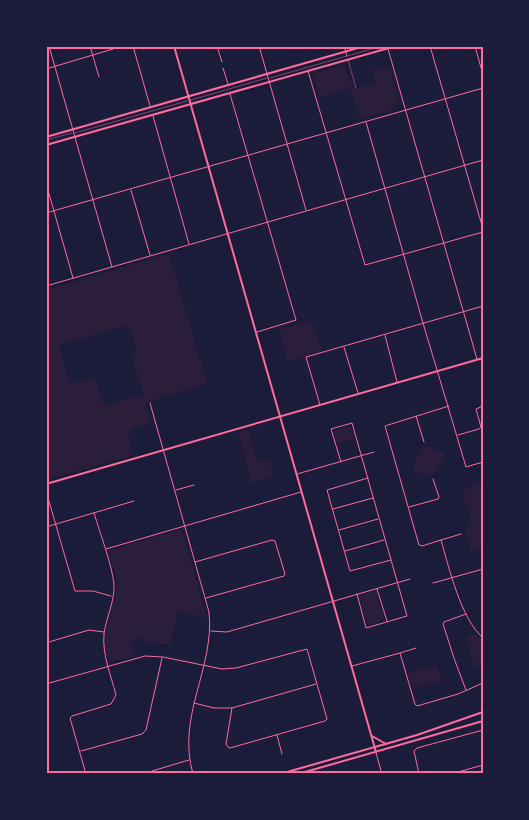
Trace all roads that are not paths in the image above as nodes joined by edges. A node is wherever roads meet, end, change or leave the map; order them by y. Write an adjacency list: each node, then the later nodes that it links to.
1 (49, 46): 20 (street)
2 (90, 46): 16 (street)
3 (123, 46): 16 (street)
4 (133, 46): 37 (street)
5 (174, 46): 33 (street)
6 (217, 46): 19 (street)
7 (259, 46): 24 (street)
8 (344, 46): 15 (street)
9 (366, 46): 15 (street)
10 (382, 46): 17 (lane)
11 (396, 46): 14 (street)
12 (430, 46): 34 (street)
13 (475, 46): 25 (street)
14 (388, 49): 18 (street); 38 (street)
15 (346, 52): 17 (street); 24 (street)
16 (93, 55): 20 (street); 26 (street)
17 (347, 56): 27 (lane)
18 (348, 60): 23 (street); 30 (lane)
19 (222, 62)
20 (55, 66): 22 (street); 41 (street)
21 (223, 68): 29 (street)
22 (46, 69)
23 (308, 71): 28 (street); 43 (street)
24 (267, 74): 27 (street); 29 (street)
25 (483, 75)
26 (99, 77)
27 (269, 78): 28 (street); 35 (lane)
28 (270, 82): 32 (street); 46 (street)
29 (228, 84): 33 (street)
30 (356, 88)
31 (483, 88): 34 (street)
32 (229, 93): 36 (street); 48 (street)
33 (189, 96): 35 (street); 37 (street)
34 (445, 98): 38 (street); 51 (street)
35 (190, 100): 36 (street); 42 (lane)
36 (191, 104): 39 (street); 50 (street)
37 (150, 107): 41 (street)
38 (405, 110): 40 (street); 52 (street)
39 (153, 115): 44 (street); 53 (street)
40 (365, 122): 43 (street); 56 (street)
41 (73, 129): 42 (street); 45 (street)
42 (74, 133): 44 (street); 45 (lane)
43 (326, 133): 46 (street); 58 (street)
44 (75, 136): 47 (street); 57 (street)
45 (46, 138)
46 (287, 144): 48 (street); 60 (street)
47 (46, 145)
48 (248, 155): 50 (street); 62 (street)
49 (483, 160): 51 (street)
50 (209, 166): 53 (street); 65 (street)
51 (465, 166): 52 (street); 63 (street)
52 (424, 177): 56 (street); 66 (street)
53 (171, 178): 55 (street); 67 (street)
54 (46, 182): 59 (street)
55 (131, 189): 57 (street); 69 (street)
56 (384, 189): 58 (street); 68 (street)
57 (93, 200): 59 (street); 70 (street)
58 (346, 200): 60 (street); 68 (street)
59 (54, 211): 61 (street); 71 (street)
60 (306, 211): 62 (street)
61 (46, 213)
62 (268, 222): 65 (street); 76 (street)
63 (483, 229)
64 (483, 232): 66 (street)
65 (228, 234): 67 (street); 76 (street)
66 (443, 244): 68 (street); 74 (street)
67 (190, 245): 69 (street)
68 (404, 254): 75 (street)
69 (150, 256): 70 (street)
70 (112, 267): 71 (street)
71 (73, 278): 72 (street)
72 (46, 286)
73 (483, 306): 74 (street)
74 (463, 312): 75 (street); 80 (street)
75 (423, 323): 77 (street); 81 (street)
76 (256, 332): 89 (street)
77 (385, 334): 78 (street); 82 (street)
78 (344, 346): 83 (street); 85 (street)
79 (483, 358): 80 (street)
80 (477, 360): 81 (street)
81 (437, 372): 82 (street); 86 (street)
82 (398, 383): 83 (street)
83 (358, 394): 85 (street)
84 (150, 403): 92 (street)
85 (320, 406): 89 (street)
86 (449, 406): 88 (street); 90 (street)
87 (483, 406): 90 (street)
88 (416, 415): 91 (street); 107 (street)
89 (281, 417): 92 (street); 97 (street)
90 (457, 435): 96 (street)
91 (424, 442)
92 (164, 450): 100 (street); 102 (street)
93 (374, 452): 94 (street)
94 (362, 456): 95 (street); 95 (street); 98 (street)
95 (341, 462): 97 (street)
96 (483, 462)
97 (297, 474): 104 (street)
98 (368, 478): 105 (street); 108 (street)
99 (433, 478): 107 (street)
100 (46, 484)
101 (194, 485): 102 (street)
102 (175, 490): 112 (street)
103 (46, 491): 111 (street)
104 (302, 492): 112 (street); 131 (street)
105 (374, 498): 108 (street); 110 (street)
106 (134, 501): 109 (street)
107 (408, 508): 117 (street)
108 (332, 510): 114 (street)
109 (94, 513): 111 (street); 118 (street)
110 (380, 519): 114 (street); 116 (street)
111 (56, 524): 113 (street); 129 (street)
112 (185, 526): 118 (street); 121 (street)
113 (46, 527)
114 (338, 530): 119 (street)
115 (461, 534): 117 (street)
116 (386, 540): 119 (street); 120 (street)
117 (441, 540): 123 (street)
118 (105, 549): 129 (street)
119 (344, 551): 120 (street)
120 (391, 560): 125 (street)
121 (195, 562): 130 (street); 130 (street)
122 (483, 569): 123 (street)
123 (452, 578): 126 (street); 132 (street)
124 (410, 579): 125 (street)
125 (398, 582): 127 (street); 133 (street)
126 (433, 583)
127 (377, 588): 128 (street); 133 (street)
128 (357, 594): 131 (street); 133 (street)
129 (112, 597): 135 (street)
130 (206, 598): 134 (street)
131 (334, 601): 134 (street); 143 (street)
132 (467, 614): 137 (street); 147 (street)
133 (387, 622)
134 (210, 631): 142 (street)
135 (104, 632): 136 (street); 141 (street)
136 (46, 638)
137 (483, 638)
138 (416, 648): 139 (street)
139 (400, 653): 143 (street); 147 (street)
140 (163, 657): 141 (street); 142 (street); 157 (street)
141 (108, 666): 145 (street); 157 (street)
142 (203, 666): 146 (street); 148 (street)
143 (352, 666): 154 (street)
144 (483, 683): 147 (street)
145 (46, 684)
146 (316, 684): 149 (street); 153 (street)
147 (466, 690)
148 (194, 703): 149 (street); 160 (street)
149 (232, 708): 153 (street)
150 (483, 712): 155 (street)
151 (483, 721): 158 (street)
152 (483, 730): 168 (street)
153 (277, 735): 159 (street)
154 (372, 736): 155 (street); 156 (street)
155 (386, 744): 156 (street)
156 (375, 747): 158 (street); 165 (street)
157 (80, 752): 162 (street)
158 (376, 752): 166 (street); 167 (street)
159 (282, 754)
160 (189, 760): 163 (street); 164 (street)
161 (483, 765): 169 (street)
162 (86, 774)
163 (142, 774)
164 (193, 774)
165 (280, 774)
166 (298, 774)
167 (382, 774)
168 (419, 774)
169 (451, 774)

